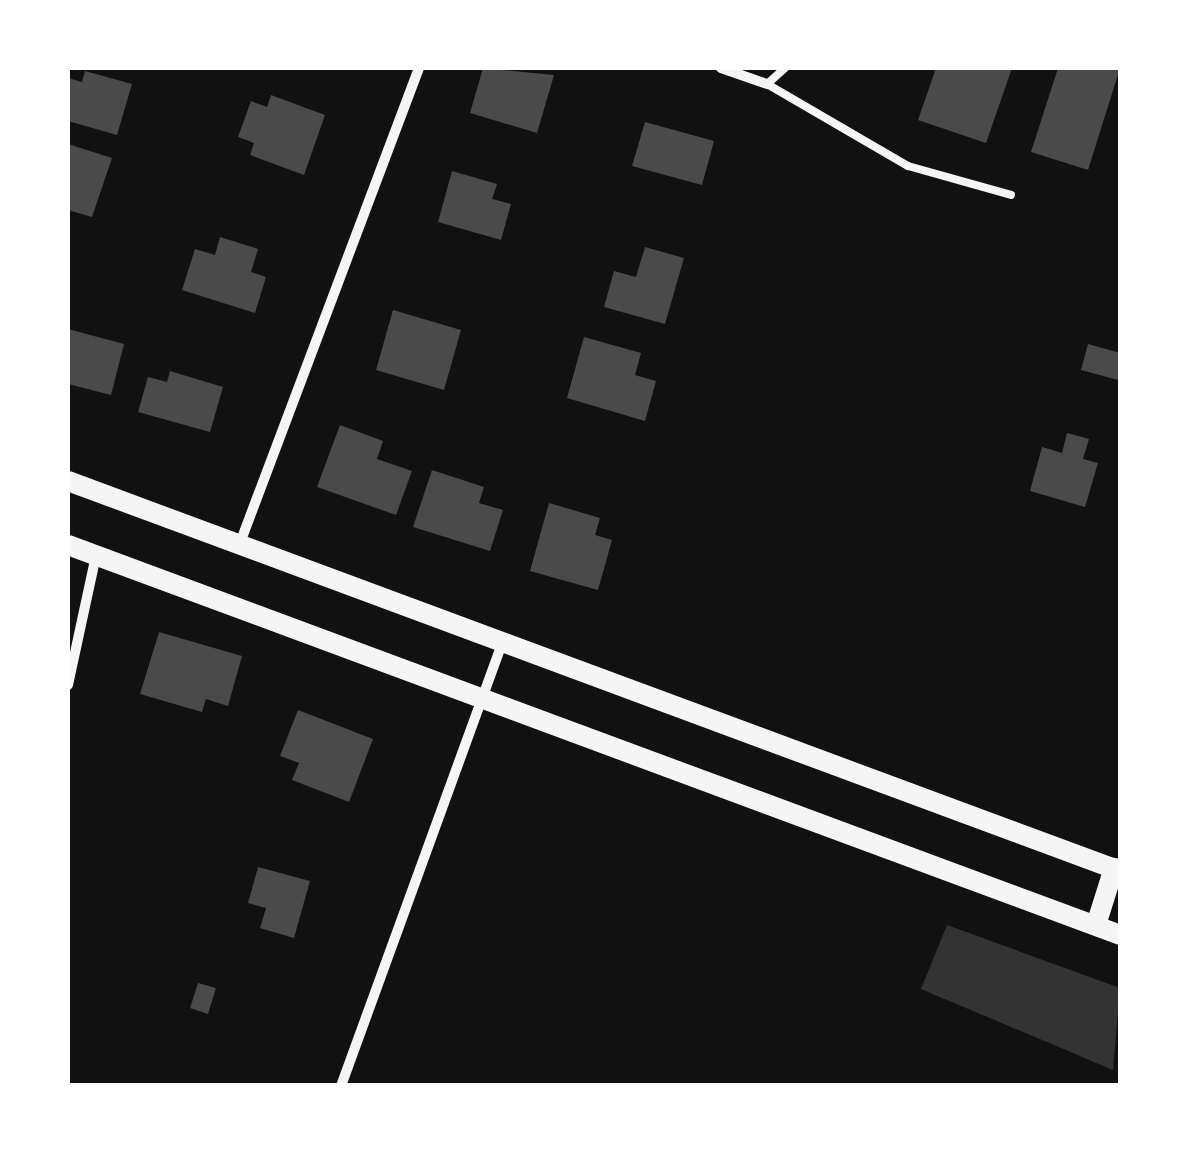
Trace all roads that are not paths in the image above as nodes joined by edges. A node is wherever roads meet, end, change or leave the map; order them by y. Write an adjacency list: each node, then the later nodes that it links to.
1 (420, 68): 7 (street)
2 (720, 68): 4 (street)
3 (785, 68): 4 (lane)
4 (767, 84): 5 (lane)
5 (1010, 195)
6 (68, 481): 7 (main road)
7 (240, 543): 10 (main road)
8 (68, 544): 9 (main road)
9 (97, 556): 11 (street); 12 (main road)
10 (502, 643): 12 (street); 13 (main road)
11 (68, 685)
12 (479, 702): 14 (main road); 16 (street)
13 (1117, 870): 14 (main road)
14 (1096, 926): 15 (main road)
15 (1120, 935)
16 (341, 1086)

